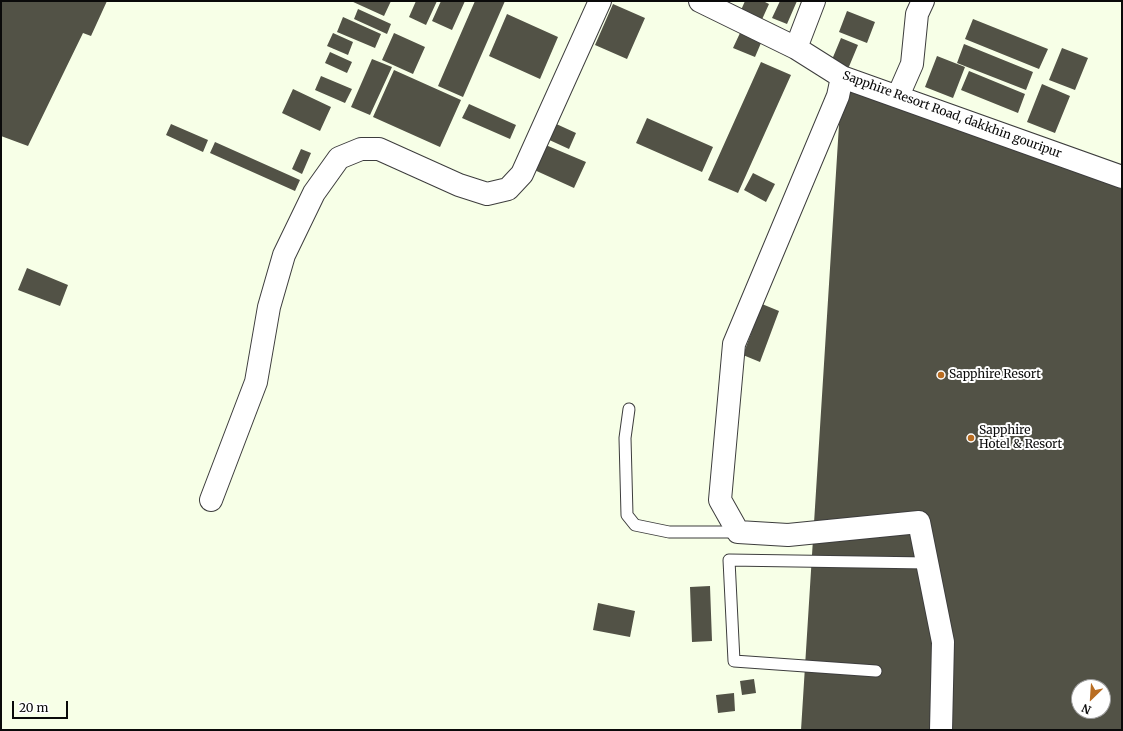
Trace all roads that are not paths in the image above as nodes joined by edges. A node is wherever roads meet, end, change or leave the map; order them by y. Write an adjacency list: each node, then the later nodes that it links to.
1 (600, 1): 10 (street)
2 (700, 1): 5 (street, Sapphire Resort Road, dakkhin gouripur)
3 (814, 1): 5 (street)
4 (923, 1): 7 (street)
5 (796, 48): 6 (street, Sapphire Resort Road, dakkhin gouripur)
6 (842, 77): 7 (street, Sapphire Resort Road, dakkhin gouripur); 11 (street)
7 (898, 96): 8 (street, Sapphire Resort Road, dakkhin gouripur)
8 (1122, 177)
9 (629, 409): 11 (lane)
10 (211, 500)
11 (738, 532): 12 (street)
12 (928, 563): 13 (lane); 14 (street)
13 (876, 670)
14 (941, 730)

